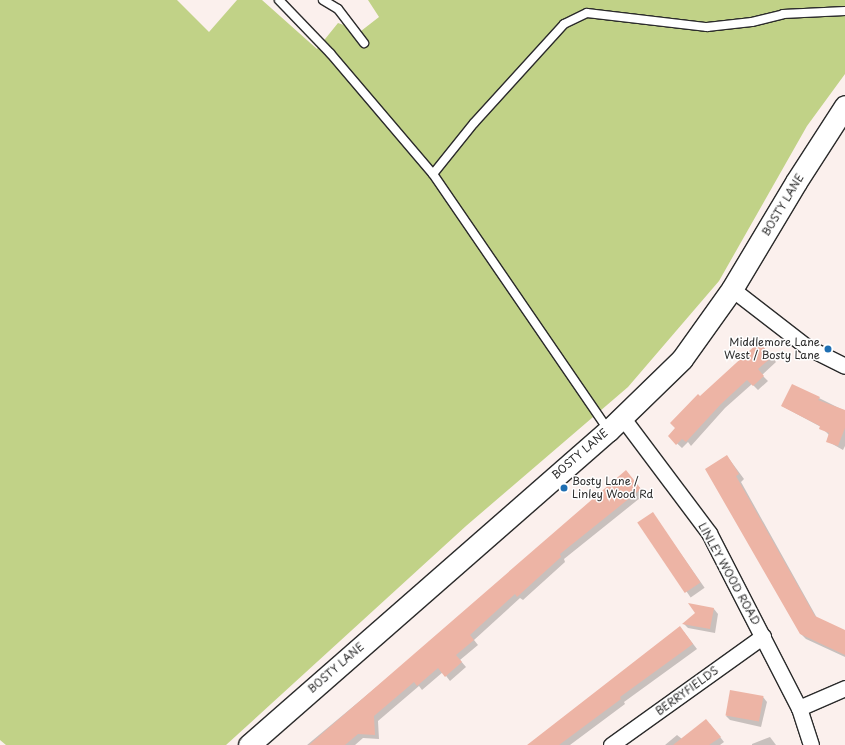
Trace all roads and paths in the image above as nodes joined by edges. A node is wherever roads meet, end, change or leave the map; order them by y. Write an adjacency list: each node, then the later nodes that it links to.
1 (279, 0): 6 (lane)
2 (323, 0): 4 (lane)
3 (845, 11): 6 (lane)
4 (364, 44)
5 (845, 106): 7 (main road, BOSTY LANE)
6 (434, 174): 9 (lane)
7 (732, 289): 8 (street); 9 (main road, BOSTY LANE)
8 (845, 366)
9 (615, 424): 10 (street, LINLEY WOOD ROAD); 13 (main road, BOSTY LANE)
10 (763, 636): 12 (street, LINLEY WOOD ROAD); 14 (street, BERRYFIELDS)
11 (845, 688): 12 (street)
12 (798, 708): 15 (street, LINLEY WOOD ROAD)
13 (249, 745)
14 (611, 745)
15 (811, 745)

